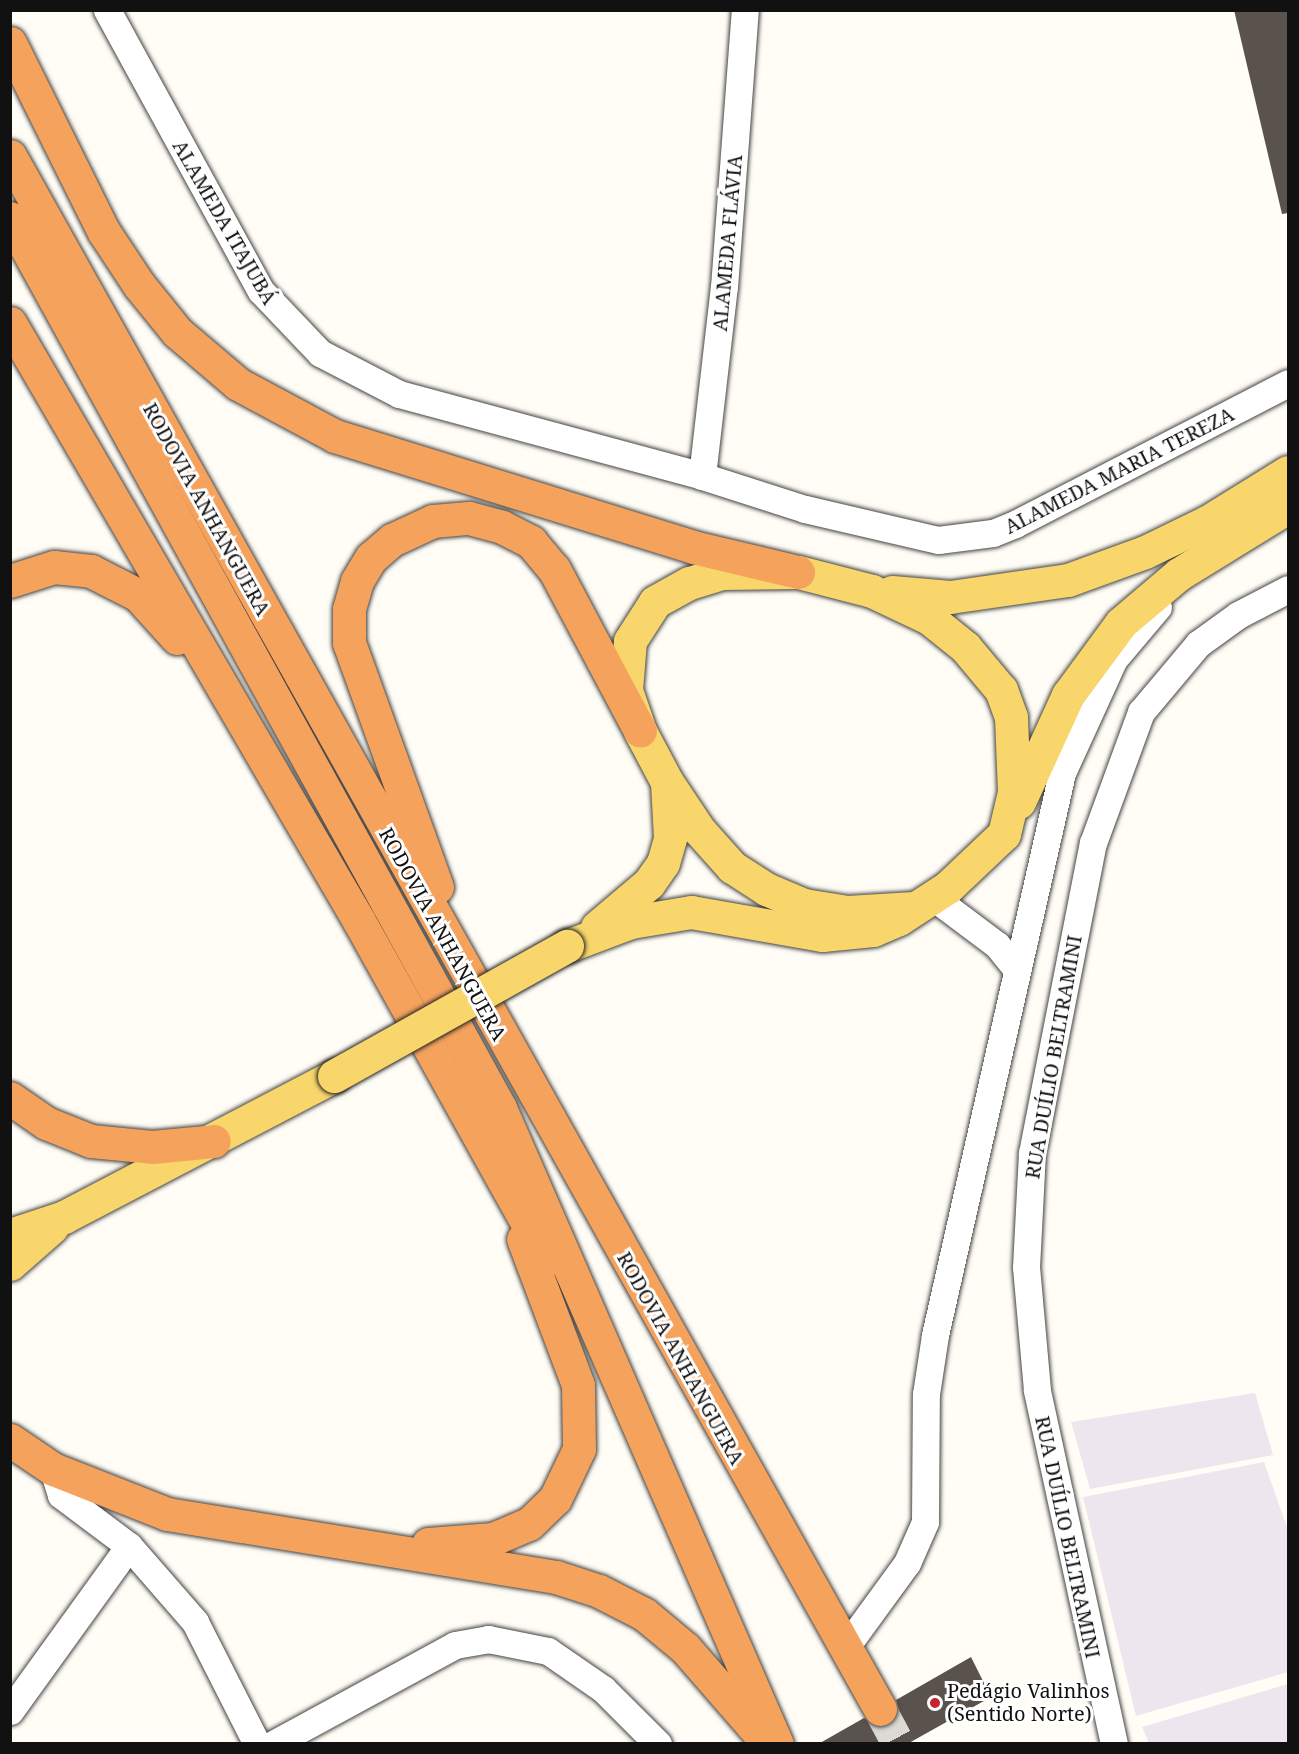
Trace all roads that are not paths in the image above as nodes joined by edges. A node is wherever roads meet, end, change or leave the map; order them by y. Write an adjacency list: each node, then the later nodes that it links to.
1 (107, 10): 9 (street, ALAMEDA ITAJUBÁ)
2 (745, 10): 9 (street, ALAMEDA FLÁVIA)
3 (10, 43): 11 (highway)
4 (10, 156): 23 (highway, RODOVIA ANHANGUERA)
5 (10, 218): 30 (highway, RODOVIA ANHANGUERA)
6 (10, 323): 16 (highway)
7 (1288, 383): 9 (street, ALAMEDA MARIA TEREZA)
8 (1288, 472): 15 (main road)
9 (702, 476)
10 (1288, 507): 12 (main road)
11 (798, 572): 15 (main road); 17 (main road)
12 (1179, 574): 19 (main road); 22 (street)
13 (10, 581): 16 (highway)
14 (1288, 589): 43 (street, RUA DUÍLIO BELTRAMINI)
15 (872, 591): 19 (main road)
16 (239, 718): 26 (highway)
17 (640, 731): 18 (main road); 23 (highway)
18 (667, 782): 20 (main road); 21 (main road)
19 (1005, 834): 20 (main road)
20 (924, 902): 21 (main road); 22 (street)
21 (578, 940): 25 (main road, bridge)
22 (1017, 970): 35 (street)
23 (500, 1037): 35 (highway, RODOVIA ANHANGUERA)
24 (10, 1098): 25 (highway)
25 (214, 1141): 27 (main road)
26 (482, 1144): 30 (highway); 33 (highway)
27 (64, 1217): 28 (main road); 29 (main road)
28 (10, 1235)
29 (10, 1264)
30 (625, 1389): 42 (highway, RODOVIA ANHANGUERA)
31 (12, 1440): 32 (highway)
32 (53, 1469): 33 (highway); 34 (street)
33 (320, 1539): 41 (highway)
34 (129, 1546): 37 (street); 38 (street)
35 (845, 1648): 36 (highway, RODOVIA ANHANGUERA)
36 (880, 1709)
37 (10, 1711)
38 (257, 1743)
39 (273, 1743): 40 (street)
40 (658, 1743)
41 (768, 1743)
42 (777, 1743)
43 (1114, 1743)

